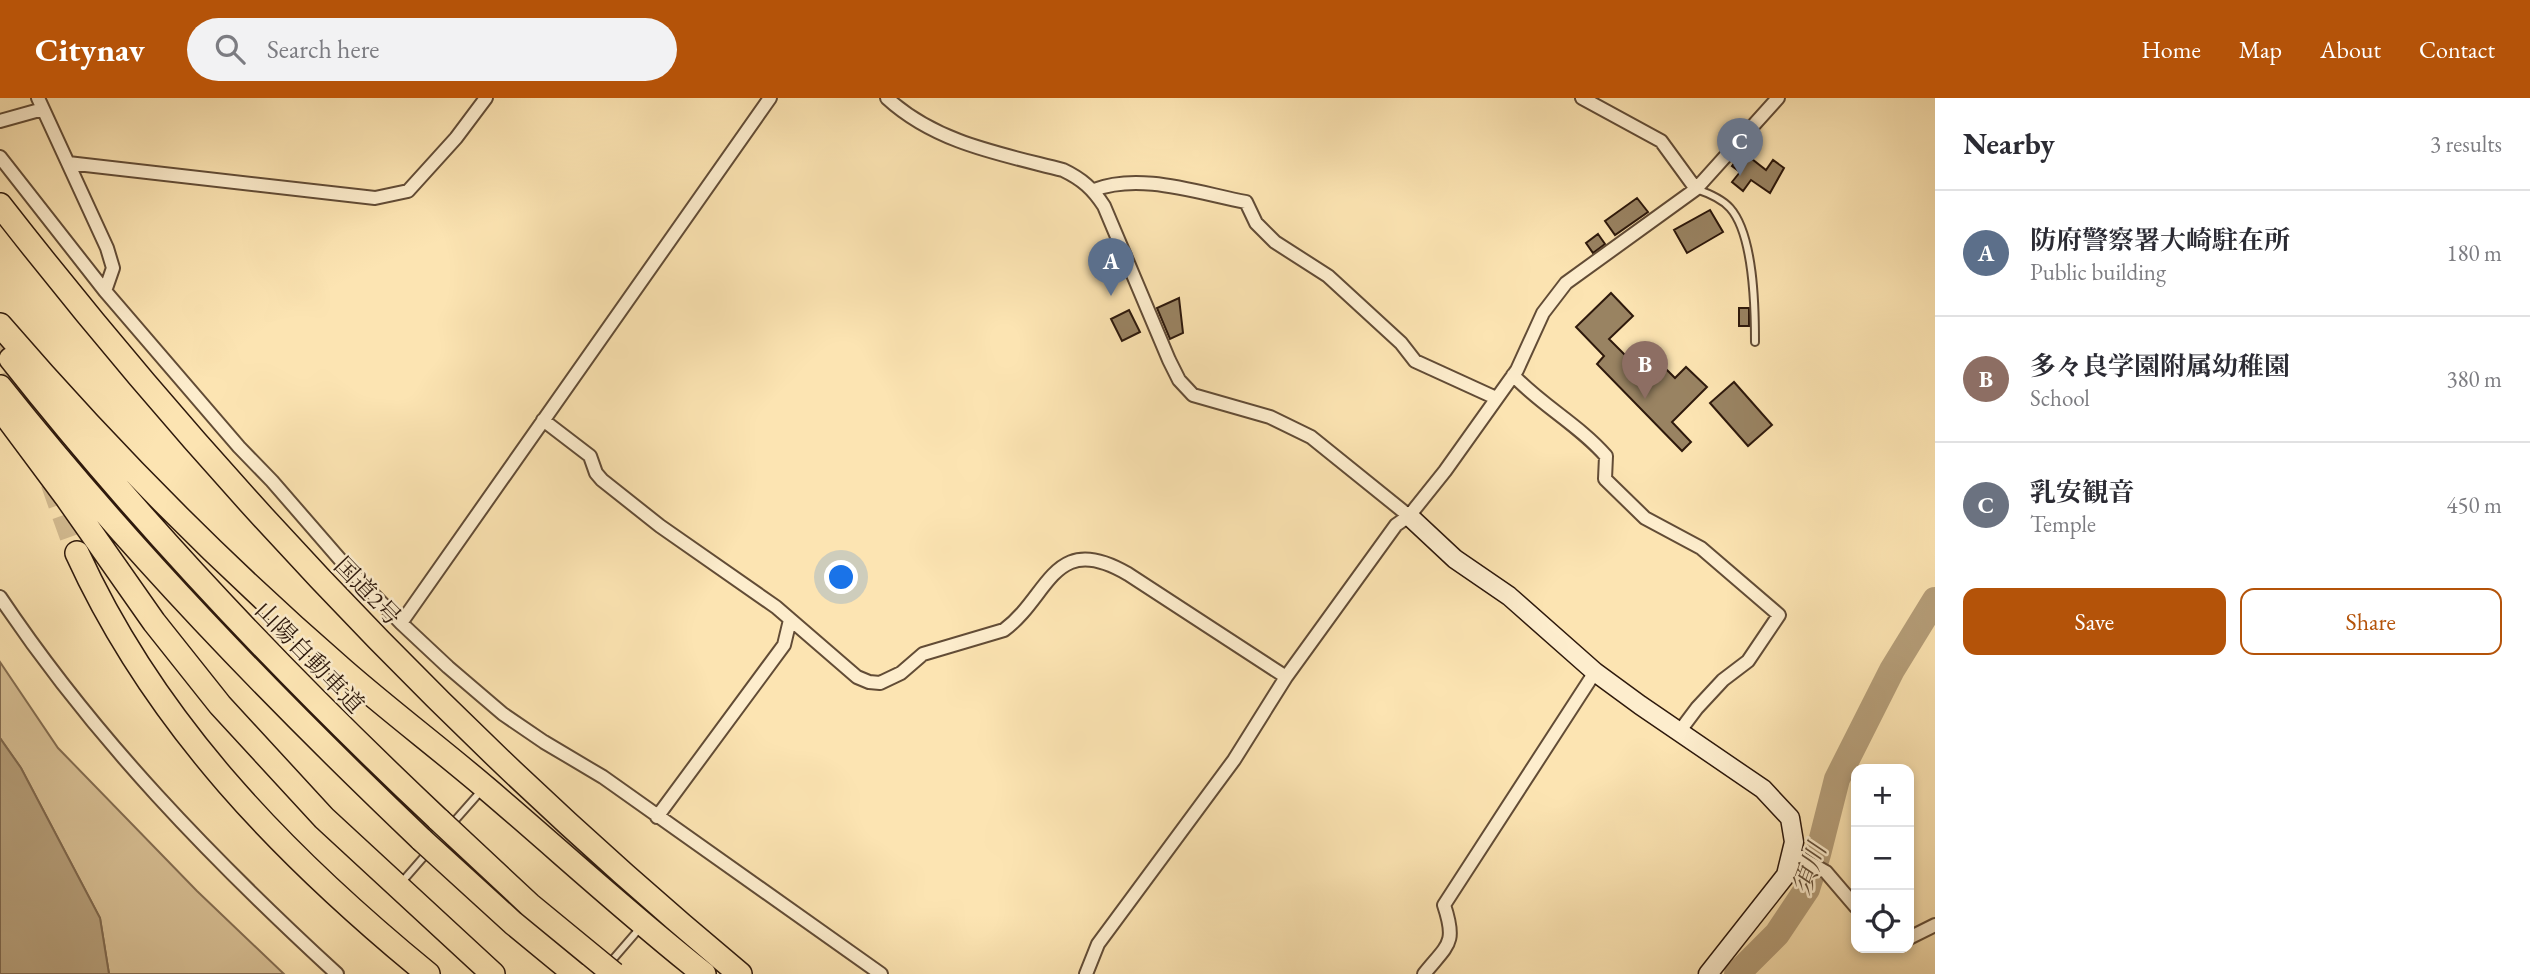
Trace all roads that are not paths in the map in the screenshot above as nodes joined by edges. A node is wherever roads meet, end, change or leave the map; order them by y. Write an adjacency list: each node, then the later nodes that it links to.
1 (486, 98): 9 (street)
2 (770, 98): 21 (street)
3 (887, 98): 11 (street)
4 (1583, 98): 10 (street)
5 (1777, 98): 10 (street)
6 (40, 103): 7 (street); 9 (street)
7 (0, 121)
8 (0, 157): 13 (street)
9 (68, 163): 13 (street)
10 (1696, 189): 15 (lane); 17 (street)
11 (1094, 190): 19 (street); 22 (street)
12 (0, 205): 45 (highway, 国道2号)
13 (105, 291): 26 (street)
14 (0, 325): 30 (highway)
15 (1755, 342)
16 (0, 345): 43 (highway, 山陽自動車道, bridge)
17 (1513, 375): 19 (street); 29 (street)
18 (0, 387): 41 (highway, bridge)
19 (1496, 398): 22 (street)
20 (0, 408): 33 (highway)
21 (543, 420): 25 (street); 26 (street)
22 (1409, 516): 27 (street); 28 (street)
23 (77, 553): 39 (highway)
24 (0, 597): 38 (street)
25 (790, 620): 28 (street); 31 (street)
26 (401, 623): 31 (street)
27 (1595, 672): 29 (street); 48 (street)
28 (1286, 677): 47 (street)
29 (1679, 732): 32 (street)
30 (484, 787): 33 (lane); 36 (highway)
31 (657, 817): 46 (street)
32 (1796, 855): 34 (street); 49 (street)
33 (397, 887): 40 (highway)
34 (1851, 900)
35 (1935, 925): 37 (street)
36 (643, 926): 42 (lane); 44 (highway)
37 (1914, 935)
38 (337, 974)
39 (428, 974)
40 (493, 974)
41 (575, 974)
42 (600, 974)
43 (614, 974)
44 (704, 974)
45 (740, 974)
46 (881, 974)
47 (1086, 974)
48 (1424, 974)
49 (1708, 974)

